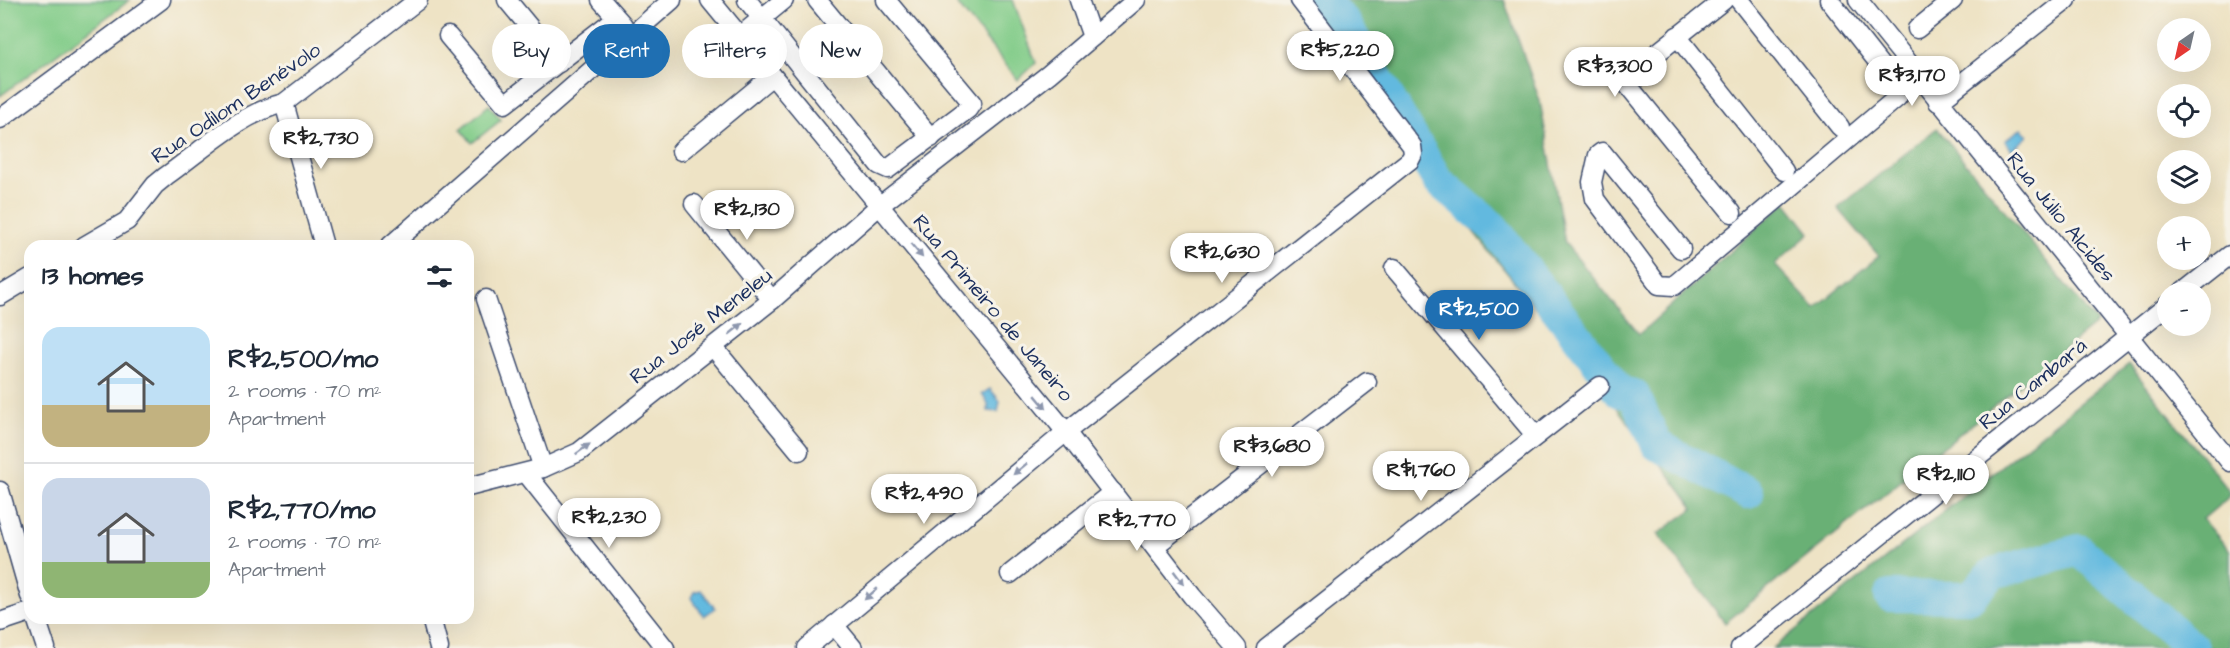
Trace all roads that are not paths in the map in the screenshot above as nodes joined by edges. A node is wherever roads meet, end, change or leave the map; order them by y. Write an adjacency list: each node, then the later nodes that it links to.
1 (161, 0): 38 (street)
2 (418, 0): 37 (street, Rua Odilom Benévolo)
3 (507, 0): 22 (street)
4 (601, 0): 20 (street)
5 (672, 0): 24 (street)
6 (710, 0): 25 (street, Rua Primeiro de Janeiro)
7 (747, 0): 21 (street)
8 (784, 0): 21 (street)
9 (818, 0): 40 (street)
10 (886, 0): 40 (street)
11 (1079, 0): 30 (street)
12 (1136, 0): 30 (street, Rua José Meneleu)
13 (1300, 0): 62 (street)
14 (1725, 0): 29 (street)
15 (1739, 0): 39 (street)
16 (1829, 0): 49 (street)
17 (1858, 0): 36 (street, Rua Júlio Alcides)
18 (1953, 0): 27 (street)
19 (2067, 0): 36 (street)
20 (616, 18): 23 (street); 31 (street)
21 (762, 18): 26 (street); 40 (street)
22 (527, 24)
23 (622, 24)
24 (645, 24)
25 (729, 24)
26 (755, 24)
27 (1917, 29)
28 (448, 36): 32 (street)
29 (1677, 36): 42 (street); 45 (street)
30 (1092, 37): 44 (street, Rua José Meneleu)
31 (571, 54)
32 (539, 78)
33 (583, 78): 48 (street)
34 (770, 78): 41 (street)
35 (774, 78): 44 (street, Rua Primeiro de Janeiro)
36 (1938, 102): 58 (street, Rua Júlio Alcides)
37 (284, 103): 46 (street, Rua Odilom Benévolo); 47 (street)
38 (0, 119)
39 (1840, 127)
40 (931, 138)
41 (681, 151)
42 (1784, 171)
43 (694, 204): 56 (street)
44 (879, 206): 56 (street, Rua José Meneleu); 62 (street, Rua Primeiro de Janeiro, one-way to 62)
45 (1732, 213)
46 (94, 240)
47 (322, 240)
48 (397, 240)
49 (1681, 249)
50 (2230, 255): 53 (street)
51 (1394, 268): 63 (street)
52 (24, 282): 54 (street)
53 (2196, 282)
54 (0, 296)
55 (486, 299): 66 (street)
56 (772, 300): 59 (street, Rua José Meneleu, one-way to 56)
57 (2157, 314): 58 (street, Rua Cambará)
58 (2129, 336): 65 (street, Rua Júlio Alcides); 85 (street, Rua Cambará)
59 (714, 348): 64 (street); 66 (street, Rua José Meneleu, one-way to 59)
60 (1367, 382): 70 (street)
61 (1600, 386): 63 (street)
62 (1066, 432): 69 (street, Rua Primeiro de Janeiro); 77 (street, one-way to 77)
63 (1536, 436): 84 (street)
64 (799, 451)
65 (2230, 462)
66 (534, 471): 67 (street, Rua José Meneleu); 80 (street)
67 (474, 486)
68 (0, 491): 72 (street)
69 (1113, 492): 70 (street, Rua Primeiro de Janeiro); 71 (street)
70 (1155, 546): 83 (street, Rua Primeiro de Janeiro, one-way to 83)
71 (1010, 574)
72 (24, 575)
73 (24, 614): 74 (street)
74 (0, 622)
75 (38, 624): 78 (street)
76 (433, 624): 79 (street)
77 (834, 625): 81 (street); 82 (street)
78 (45, 648)
79 (439, 648)
80 (665, 648)
81 (807, 648)
82 (853, 648)
83 (1237, 648)
84 (1266, 648)
85 (1740, 648)

